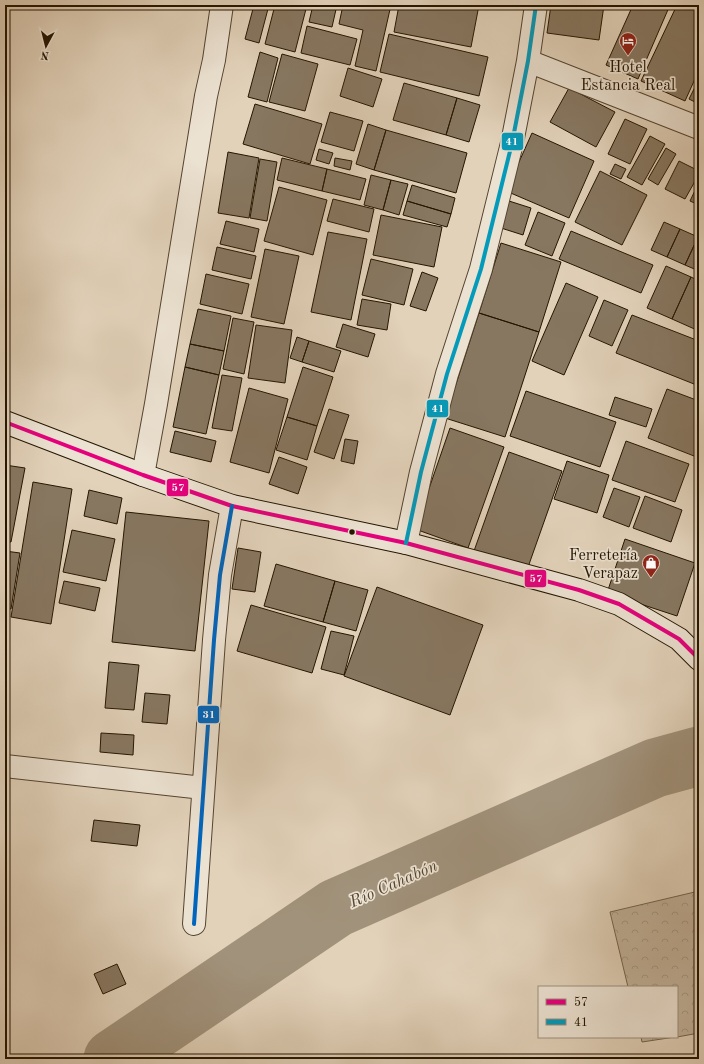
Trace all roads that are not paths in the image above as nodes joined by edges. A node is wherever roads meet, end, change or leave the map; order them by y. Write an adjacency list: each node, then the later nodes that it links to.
1 (222, 5): 6 (street)
2 (536, 5): 3 (street)
3 (528, 61): 4 (street); 8 (street)
4 (699, 128)
5 (5, 422): 6 (street)
6 (143, 475): 7 (street)
7 (232, 506): 8 (street); 11 (street)
8 (406, 543): 9 (street)
9 (699, 658)
10 (5, 766): 11 (street)
11 (203, 788): 12 (street)
12 (194, 924)

